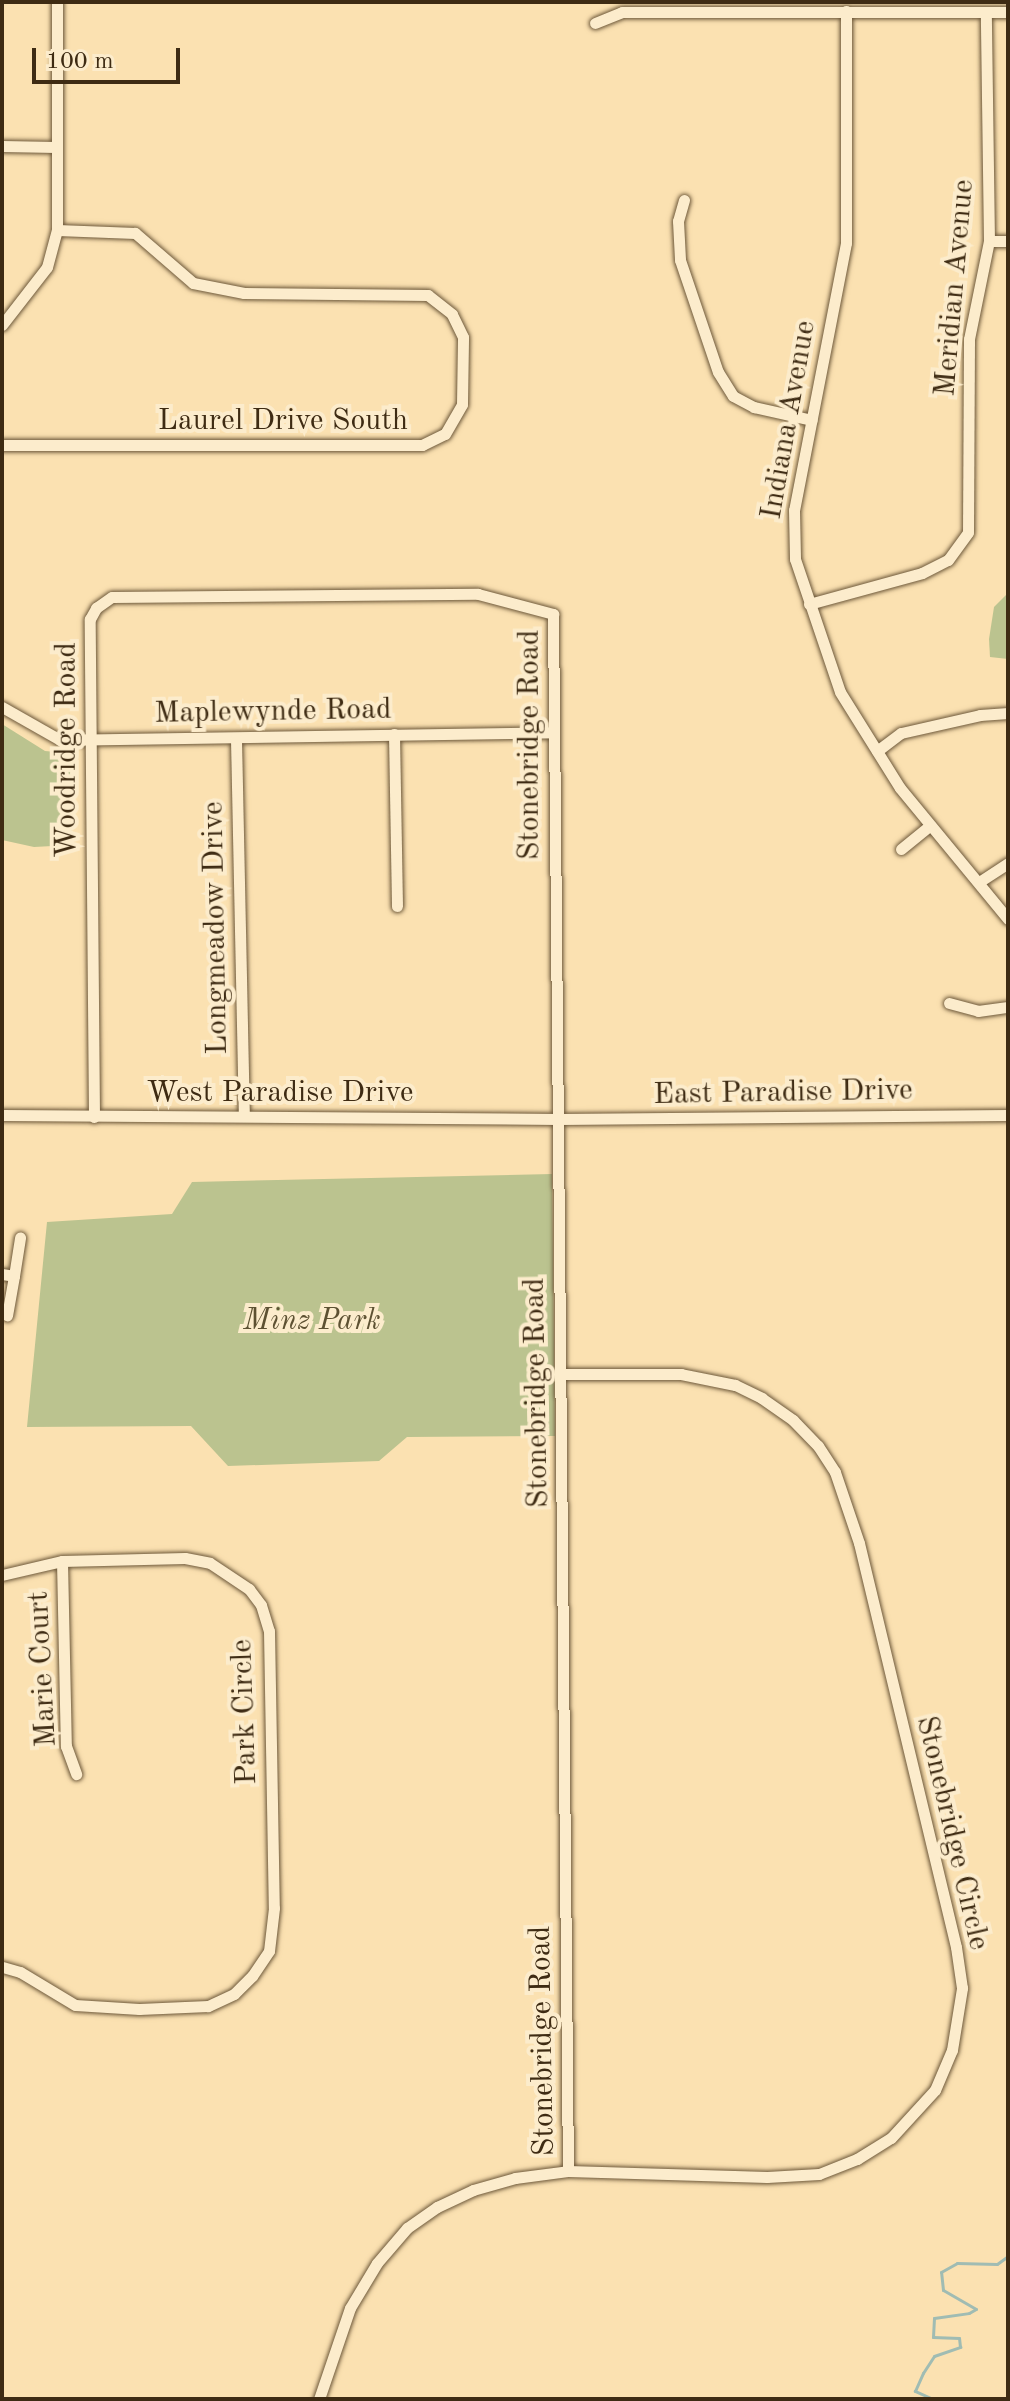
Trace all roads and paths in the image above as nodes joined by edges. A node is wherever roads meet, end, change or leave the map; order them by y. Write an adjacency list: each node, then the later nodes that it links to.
1 (57, 2): 7 (street)
2 (846, 11): 4 (street); 5 (street); 13 (street, Indiana Avenue)
3 (1008, 12): 4 (street)
4 (986, 13): 10 (street, Meridian Avenue)
5 (595, 23)
6 (2, 146): 7 (street)
7 (56, 147): 9 (street)
8 (684, 200): 13 (street)
9 (57, 230): 12 (street); 14 (street, Laurel Drive South)
10 (989, 241): 11 (street); 15 (street, Meridian Avenue)
11 (1008, 241)
12 (2, 325)
13 (812, 420): 15 (street, Indiana Avenue)
14 (2, 445)
15 (809, 604): 23 (street, Indiana Avenue)
16 (553, 614): 19 (street, Stonebridge Road); 21 (street, Woodridge Road)
17 (2, 707): 21 (street, Maplewynde Road)
18 (1008, 713): 23 (street)
19 (553, 732): 20 (street, Maplewynde Road); 36 (street, Stonebridge Road)
20 (394, 734): 22 (street, Maplewynde Road); 28 (street)
21 (91, 739): 22 (street, Maplewynde Road); 35 (street, Woodridge Road)
22 (236, 739): 34 (street, Longmeadow Drive)
23 (877, 751): 24 (street, Indiana Avenue)
24 (929, 826): 25 (street); 27 (street, Indiana Avenue)
25 (901, 849)
26 (1008, 863): 27 (street)
27 (979, 882): 29 (street, Indiana Avenue)
28 (397, 906)
29 (1008, 919)
30 (949, 1003): 31 (street)
31 (1008, 1007)
32 (2, 1115): 35 (street, West Paradise Drive)
33 (1008, 1115): 36 (street, East Paradise Drive)
34 (244, 1116): 35 (street, West Paradise Drive); 36 (street, West Paradise Drive)
35 (94, 1117)
36 (559, 1119): 40 (street, Stonebridge Road)
37 (20, 1237): 38 (street)
38 (8, 1275): 39 (street)
39 (7, 1315)
40 (561, 1374): 45 (street, Stonebridge Road); 45 (street, Stonebridge Circle)
41 (62, 1561): 42 (street, Park Circle); 43 (street, Marie Court); 44 (street, Park Circle)
42 (2, 1575)
43 (76, 1774)
44 (2, 1967)
45 (568, 2171): 46 (street, Stonebridge Circle)
46 (319, 2399)

